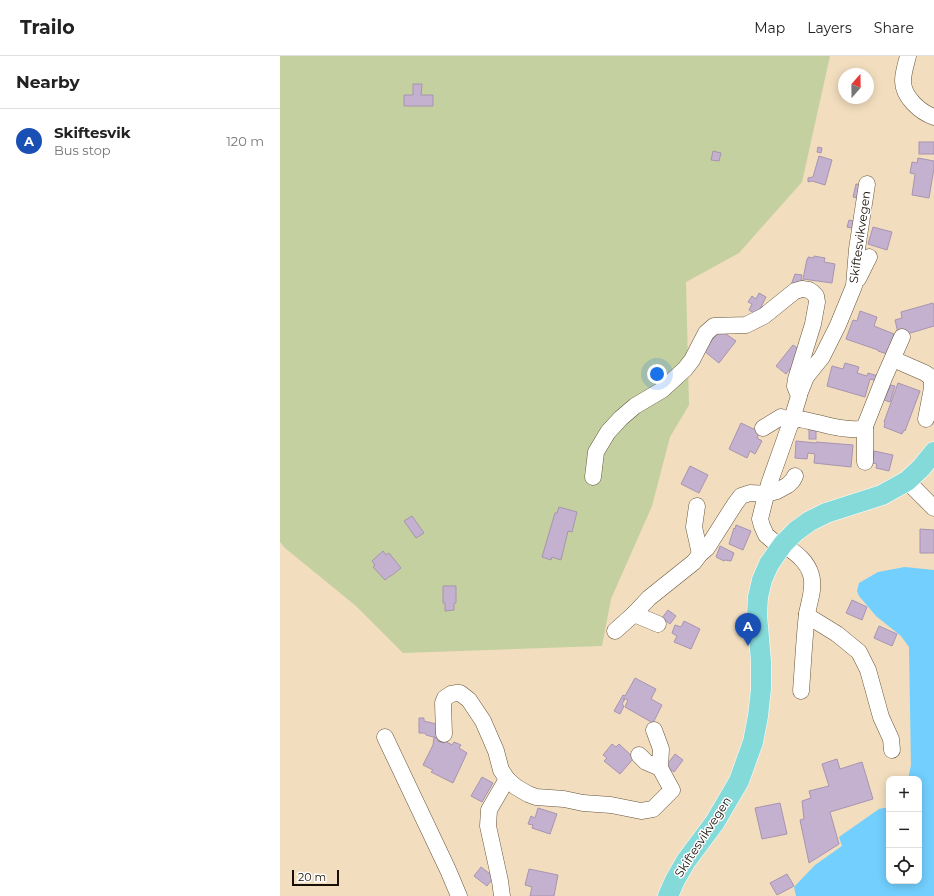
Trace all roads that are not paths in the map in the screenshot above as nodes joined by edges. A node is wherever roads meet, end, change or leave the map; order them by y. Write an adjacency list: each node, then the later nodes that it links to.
1 (908, 56): 2 (street)
2 (934, 117)
3 (867, 184): 5 (street, Skiftesvikvegen)
4 (869, 257): 5 (street)
5 (854, 286): 8 (street, Skiftesvikvegen)
6 (902, 337): 7 (street)
7 (893, 359): 9 (street); 11 (street)
8 (799, 396): 10 (street, Skiftesvikvegen); 16 (street, Skiftesvikvegen)
9 (926, 419)
10 (791, 422): 11 (street); 12 (street); 18 (street, Skiftesvikvegen)
11 (865, 426): 14 (street)
12 (763, 428)
13 (934, 452): 17 (main road, Skiftesvikvegen)
14 (865, 462)
15 (795, 476): 18 (street)
16 (593, 477)
17 (906, 482): 20 (street); 21 (main road, Skiftesvikvegen)
18 (766, 494): 21 (street, Skiftesvikvegen); 22 (street)
19 (697, 506): 22 (street)
20 (934, 508)
21 (782, 545): 24 (street, Skiftesvikvegen); 37 (main road, Skiftesvikvegen)
22 (700, 554): 23 (street)
23 (634, 614): 25 (street); 26 (street)
24 (807, 614): 27 (street, Skiftesvikvegen); 31 (street)
25 (658, 624)
26 (615, 631)
27 (801, 691)
28 (654, 730): 33 (street)
29 (444, 734): 34 (street)
30 (385, 737): 35 (street)
31 (892, 750)
32 (639, 755): 33 (street)
33 (660, 768): 34 (street)
34 (507, 779): 36 (street)
35 (459, 896)
36 (502, 896)
37 (668, 896)

